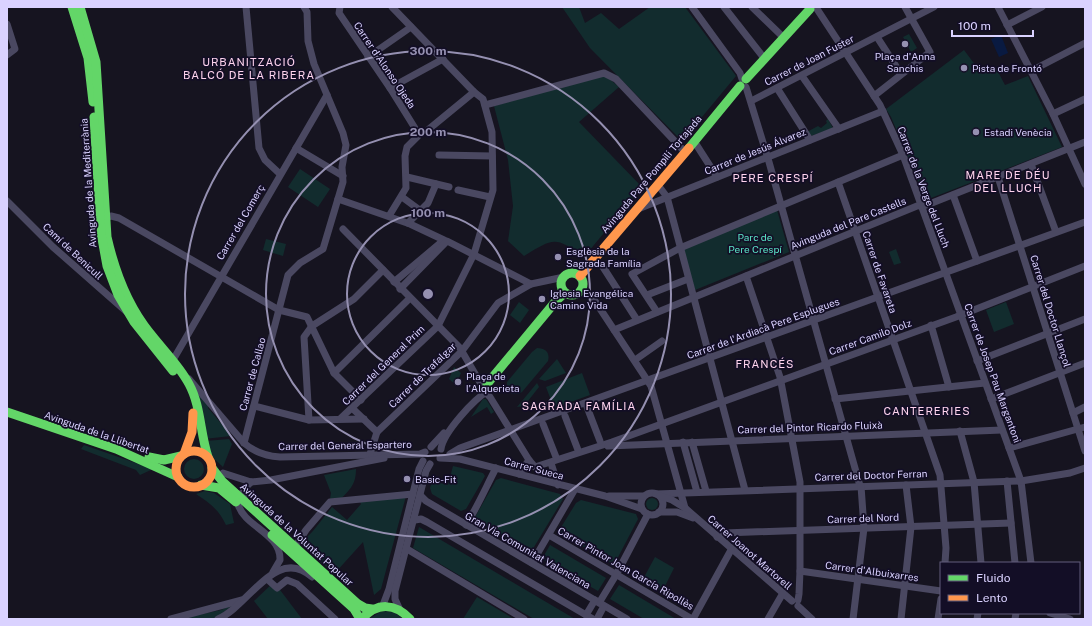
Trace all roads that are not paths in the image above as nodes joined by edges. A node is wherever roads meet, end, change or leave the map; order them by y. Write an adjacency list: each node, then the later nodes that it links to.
1 (72, 7): 110 (main road, Avinguda de la Mediterrània)
2 (80, 7): 77 (main road, Avinguda de la Mediterrània)
3 (246, 7): 55 (street)
4 (304, 7): 34 (street, Carrer de Callao)
5 (340, 7): 24 (street, Carrer d'Alonso Ojeda)
6 (392, 7): 18 (street)
7 (693, 7): 30 (street)
8 (724, 7): 25 (street)
9 (752, 7): 19 (street)
10 (905, 7): 15 (street)
11 (934, 7): 15 (street)
12 (998, 7): 17 (street)
13 (1042, 7): 17 (street)
14 (814, 8): 19 (main road, Avinguda Pare Pompili Tortajada); 22 (street, Carrer de la Verge del Lluch)
15 (911, 19): 20 (street); 28 (street)
16 (7, 24): 23 (street)
17 (1007, 25): 27 (street)
18 (411, 27): 24 (street); 26 (street)
19 (783, 37): 25 (main road, Avinguda Pare Pompili Tortajada)
20 (876, 37): 22 (street, Carrer de Joan Fuster); 28 (street)
21 (1085, 43): 27 (street)
22 (845, 53): 29 (street, Carrer de Joan Fuster); 35 (street, Carrer de la Verge del Lluch)
23 (7, 55)
24 (368, 56): 31 (street, Carrer d'Alonso Ojeda)
25 (764, 58): 30 (main road, Avinguda Pare Pompili Tortajada)
26 (443, 59): 31 (street); 33 (street)
27 (1031, 71): 40 (street)
28 (901, 74): 35 (street)
29 (802, 76): 32 (street, Carrer de Joan Fuster); 42 (street)
30 (743, 83): 37 (street); 44 (main road, Avinguda Pare Pompili Tortajada)
31 (390, 88): 57 (street, Carrer d'Alonso Ojeda)
32 (777, 88): 37 (street, Carrer de Joan Fuster); 43 (street)
33 (474, 92): 38 (street); 41 (street)
34 (327, 95): 46 (street, Carrer del Comerç); 56 (street, Carrer de Callao)
35 (874, 96): 39 (street, Carrer de la Verge del Lluch)
36 (1085, 99): 40 (street)
37 (751, 101): 52 (street)
38 (485, 105): 48 (street); 51 (street, Carrer del General Prim)
39 (883, 111): 42 (street, Carrer de Jesús Álvarez); 50 (street, Carrer de la Verge del Lluch)
40 (1053, 114): 47 (street)
41 (429, 129)
42 (839, 129): 43 (street, Carrer de Jesús Álvarez)
43 (810, 140): 52 (street, Carrer de Jesús Álvarez)
44 (694, 141): 48 (main road, Avinguda Pare Pompili Tortajada); 58 (street)
45 (1085, 142): 47 (street, Avinguda del Pare Castells)
46 (296, 148): 55 (street, Carrer del Comerç); 56 (street)
47 (1069, 149): 53 (street, Avinguda del Pare Castells); 54 (street)
48 (685, 152): 63 (main road, Avinguda Pare Pompili Tortajada)
49 (439, 155): 51 (street)
50 (904, 155): 60 (street); 73 (street, Carrer de la Verge del Lluch)
51 (492, 156): 68 (street, Carrer del General Prim)
52 (768, 157): 58 (street, Carrer de Jesús Álvarez); 72 (street)
53 (1031, 164): 59 (street, Avinguda del Pare Castells); 82 (street)
54 (1083, 172): 62 (street)
55 (280, 174): 93 (street, Carrer del Comerç)
56 (343, 176): 70 (street, Carrer de Callao)
57 (407, 177): 61 (street); 67 (street)
58 (717, 177): 69 (street, Carrer de Jesús Álvarez)
59 (998, 177): 66 (street, Avinguda del Pare Castells); 84 (street, Carrer del Doctor Llançol)
60 (838, 182): 72 (street); 81 (street, Carrer de Favareta)
61 (436, 184): 64 (street); 74 (street)
62 (1085, 184)
63 (658, 185): 69 (street); 75 (main road, Avinguda Pare Pompili Tortajada)
64 (449, 187)
65 (458, 190): 68 (street)
66 (953, 195): 73 (street, Avinguda del Pare Castells); 88 (street)
67 (402, 197): 74 (street); 76 (street)
68 (490, 197): 86 (street, Carrer del General Prim)
69 (667, 197): 75 (street, Carrer de Jesús Álvarez); 85 (street)
70 (338, 199): 76 (street); 108 (street, Carrer de Callao)
71 (7, 201): 110 (street, Camí de Benicull)
72 (781, 205): 85 (street); 87 (street)
73 (923, 206): 81 (street, Avinguda del Pare Castells); 92 (street, Carrer de la Verge del Lluch)
74 (421, 211): 79 (street)
75 (634, 211): 94 (main road, Avinguda Pare Pompili Tortajada)
76 (390, 216): 79 (street)
77 (106, 218): 93 (street); 123 (main road, Avinguda de la Mediterrània)
78 (1085, 222): 82 (street, Carrer de l'Ardiacà Pere Esplugues)
79 (409, 223): 83 (street)
80 (343, 229): 91 (street)
81 (855, 231): 87 (street, Avinguda del Pare Castells); 106 (street, Carrer de Favareta)
82 (1056, 232): 84 (street, Carrer de l'Ardiacà Pere Esplugues)
83 (446, 240): 86 (street); 98 (street); 101 (street)
84 (1020, 246): 88 (street, Carrer de l'Ardiacà Pere Esplugues); 100 (street, Carrer del Doctor Llançol)
85 (680, 248): 97 (street); 104 (street)
86 (474, 254): 99 (street); 116 (street, Carrer del General Prim)
87 (796, 256): 95 (street, Avinguda del Pare Castells); 114 (street)
88 (977, 261): 92 (street, Carrer de l'Ardiacà Pere Esplugues)
89 (1085, 266): 100 (street, Carrer Camilo Dolz)
90 (603, 268): 113 (street)
91 (383, 270): 98 (street); 115 (street)
92 (946, 272): 106 (street, Carrer de l'Ardiacà Pere Esplugues); 111 (street, Carrer de Josep Pau Margantoni)
93 (220, 276): 108 (street); 126 (street, Carrer del Comerç)
94 (580, 276): 96 (main road); 102 (main road)
95 (746, 276): 105 (street, Avinguda del Pare Castells); 120 (street)
96 (560, 279): 99 (street, Carrer de Trafalgar); 103 (main road)
97 (688, 279): 104 (street); 105 (street)
98 (394, 282): 101 (street)
99 (531, 284): 124 (street, Carrer de Trafalgar)
100 (1033, 286): 111 (street, Carrer Camilo Dolz); 119 (street, Carrer del Doctor Llançol)
101 (400, 289): 107 (street)
102 (582, 289): 103 (main road); 118 (street)
103 (565, 293): 137 (main road)
104 (647, 295): 109 (street)
105 (693, 297): 109 (street, Avinguda del Pare Castells); 125 (street)
106 (878, 297): 114 (street, Carrer de l'Ardiacà Pere Esplugues); 121 (street, Carrer de Favareta)
107 (410, 298): 116 (street); 132 (street)
108 (279, 310): 115 (street); 143 (street, Carrer de Callao)
109 (657, 312): 113 (street, Avinguda del Pare Castells)
110 (128, 314): 178 (main road, Avinguda de la Mediterrània)
111 (962, 315): 117 (street, Carrer Camilo Dolz); 128 (street, Carrer de Josep Pau Margantoni)
112 (1085, 319): 119 (street)
113 (637, 320): 118 (street, Avinguda del Pare Castells)
114 (814, 320): 120 (street, Carrer de l'Ardiacà Pere Esplugues); 130 (street)
115 (312, 326): 132 (street); 153 (street)
116 (438, 326): 124 (street); 141 (street, Carrer del General Prim)
117 (931, 326): 121 (street, Carrer Camilo Dolz); 136 (street)
118 (614, 330): 127 (street)
119 (1047, 334): 128 (street); 131 (street, Carrer del Doctor Llançol)
120 (766, 337): 125 (street, Carrer de l'Ardiacà Pere Esplugues); 134 (street)
121 (892, 338): 130 (street, Carrer Camilo Dolz); 138 (street, Carrer de Favareta)
122 (662, 341): 127 (street)
123 (163, 349): 126 (street); 179 (main road)
124 (462, 351): 137 (street); 160 (street, Carrer de Trafalgar)
125 (710, 358): 133 (street, Carrer de l'Ardiacà Pere Esplugues); 142 (street)
126 (173, 360): 167 (street)
127 (635, 360): 133 (street)
128 (977, 361): 135 (street, Carrer de Josep Pau Margantoni)
129 (1085, 363): 131 (street)
130 (826, 364): 134 (street, Carrer Camilo Dolz); 139 (street)
131 (1060, 372): 140 (street); 149 (street, Carrer del Doctor Llançol)
132 (334, 373): 141 (street)
133 (649, 380): 154 (street); 157 (street, Carrer de l'Ardiacà Pere Esplugues)
134 (781, 380): 142 (street, Carrer Camilo Dolz); 163 (street)
135 (985, 383): 136 (street); 140 (street, Carrer de Josep Pau Margantoni)
136 (949, 387): 138 (street)
137 (483, 388): 157 (street); 170 (street); 175 (street)
138 (910, 390): 139 (street); 161 (street, Carrer de Favareta)
139 (835, 399): 162 (street)
140 (991, 399): 158 (street, Carrer de Josep Pau Margantoni)
141 (361, 400): 146 (street, Carrer del General Prim)
142 (721, 401): 154 (street, Carrer Camilo Dolz); 164 (street)
143 (254, 406): 153 (street); 167 (street, Carrer de Callao)
144 (587, 407): 169 (street)
145 (1085, 407): 149 (street)
146 (352, 408): 151 (street, Carrer del General Prim); 152 (street)
147 (7, 409): 178 (main road, Avinguda de la Llibertat)
148 (7, 412): 191 (main road, Avinguda de la Llibertat)
149 (1073, 412): 156 (street, Carrer del Doctor Llançol)
150 (565, 416): 172 (street)
151 (341, 418): 152 (street); 153 (street)
152 (364, 419): 160 (street)
153 (309, 420)
154 (661, 423): 168 (street); 169 (street, Carrer Camilo Dolz)
155 (543, 424): 182 (street)
156 (1082, 429): 171 (street); 173 (street, Carrer del Doctor Llançol)
157 (511, 430): 177 (street, Carrer de l'Ardiacà Pere Esplugues); 181 (street)
158 (1002, 430): 159 (street, Carrer del Pintor Ricardo Fluixà); 171 (street, Carrer de Josep Pau Margantoni)
159 (960, 431): 161 (street, Carrer del Pintor Ricardo Fluixà); 195 (street)
160 (377, 432): 176 (street, Carrer de Trafalgar)
161 (925, 433): 162 (street, Carrer del Pintor Ricardo Fluixà); 196 (street, Carrer de Favareta)
162 (846, 437): 163 (street, Carrer del Pintor Ricardo Fluixà); 200 (street)
163 (792, 438): 164 (street, Carrer del Pintor Ricardo Fluixà); 201 (street)
164 (732, 440): 166 (street, Carrer del Pintor Ricardo Fluixà); 203 (street)
165 (683, 442): 166 (street, Carrer del Pintor Ricardo Fluixà); 168 (street, Carrer del Pintor Ricardo Fluixà); 185 (street)
166 (692, 442): 184 (street)
167 (244, 443): 176 (street, Carrer del General Espartero)
168 (666, 443): 169 (street, Carrer del Pintor Ricardo Fluixà); 206 (street)
169 (598, 444): 182 (street)
170 (431, 447): 174 (street); 175 (street)
171 (1009, 448): 193 (street, Carrer de Josep Pau Margantoni)
172 (578, 450)
173 (1085, 451)
174 (425, 452): 176 (street, Carrer del General Espartero); 183 (street)
175 (441, 452): 177 (street, Carrer Sueca); 180 (street, Carrer Sueca); 183 (street)
176 (370, 454)
177 (450, 454): 180 (street, Carrer Sueca)
178 (183, 455): 179 (main road); 191 (main road)
179 (208, 457): 186 (main road)
180 (458, 458): 187 (street, Carrer Sueca)
181 (529, 460): 182 (street); 190 (street)
182 (553, 460): 197 (street)
183 (425, 461): 194 (street); 207 (street); 209 (street)
184 (699, 464): 185 (street); 204 (street)
185 (690, 467): 205 (street)
186 (212, 468): 198 (main road); 212 (main road, Avinguda de la Voluntat Popular)
187 (496, 468): 190 (street, Carrer Sueca); 220 (street)
188 (1085, 468): 193 (street, Carrer del Doctor Ferran)
189 (223, 473): 194 (street)
190 (519, 474): 197 (street, Carrer Sueca)
191 (178, 477): 198 (main road)
192 (1007, 481): 193 (street, Carrer del Doctor Ferran); 195 (street, Carrer del Doctor Ferran); 218 (street)
193 (1021, 481): 233 (street, Carrer de Josep Pau Margantoni)
194 (251, 482): 212 (street)
195 (974, 482): 196 (street, Carrer del Doctor Ferran); 219 (street)
196 (940, 483): 199 (street, Carrer del Doctor Ferran); 221 (street, Carrer de Favareta)
197 (558, 484): 202 (street, Carrer Sueca)
198 (201, 485): 212 (main road, Avinguda de la Voluntat Popular)
199 (906, 485): 200 (street, Carrer del Doctor Ferran); 222 (street)
200 (861, 486): 201 (street, Carrer del Doctor Ferran); 223 (street)
201 (800, 488): 203 (street, Carrer del Doctor Ferran); 224 (street)
202 (575, 489): 210 (street, Carrer Sueca); 225 (street)
203 (745, 490): 204 (street, Carrer del Doctor Ferran)
204 (706, 491): 205 (street, Carrer del Doctor Ferran)
205 (697, 492): 206 (street, Carrer del Doctor Ferran)
206 (680, 493): 208 (street, Carrer del Doctor Ferran); 213 (street)
207 (413, 494): 227 (street); 245 (street)
208 (658, 495): 211 (street); 213 (street, Carrer Joanot Martorell); 215 (street)
209 (421, 496): 217 (street); 220 (street, Gran Via Comunitat Valenciana)
210 (605, 496): 211 (street, Carrer Sueca); 214 (street, Carrer Sueca)
211 (644, 496): 214 (street)
212 (241, 502): 237 (street, Avinguda de la Voluntat Popular); 246 (main road, Avinguda de la Voluntat Popular); 249 (main road, Avinguda de la Voluntat Popular)
213 (685, 508): 216 (street, Carrer Joanot Martorell)
214 (645, 511): 215 (street); 236 (street)
215 (659, 512): 216 (street, Carrer Joanot Martorell)
216 (695, 518): 226 (street, Carrer Joanot Martorell)
217 (415, 520): 228 (street); 251 (street)
218 (1011, 523): 219 (street, Carrer del Nord); 232 (street)
219 (978, 524): 221 (street, Carrer del Nord); 231 (street)
220 (466, 525): 234 (street, Gran Via Comunitat Valenciana)
221 (944, 525): 222 (street, Carrer del Nord); 230 (street, Carrer de Favareta)
222 (912, 527): 223 (street, Carrer del Nord); 239 (street)
223 (864, 528): 224 (street, Carrer del Nord); 238 (street)
224 (800, 530): 226 (street, Carrer del Nord); 235 (street)
225 (549, 535): 234 (street); 236 (street, Carrer Pintor Joan García Ripollès)
226 (717, 537): 229 (street, Carrer Joanot Martorell)
227 (297, 544)
228 (407, 550): 248 (street); 257 (street)
229 (731, 550): 241 (street, Carrer Joanot Martorell); 259 (street)
230 (945, 562)
231 (981, 562)
232 (1015, 562)
233 (1031, 562)
234 (532, 564): 243 (street, Gran Via Comunitat Valenciana)
235 (800, 571): 238 (street, Carrer d'Albuixarres); 244 (street)
236 (616, 575): 243 (street); 259 (street, Carrer Pintor Joan García Ripollès)
237 (269, 577): 242 (street); 246 (street, Avinguda de la Voluntat Popular); 254 (street)
238 (858, 579): 239 (street, Carrer d'Albuixarres); 262 (street)
239 (905, 586): 240 (street, Carrer d'Albuixarres); 263 (street)
240 (940, 591)
241 (782, 593): 244 (street, Carrer Joanot Martorell); 260 (street)
242 (242, 600): 252 (street); 253 (street)
243 (600, 603): 251 (street); 251 (street); 258 (street, Gran Via Comunitat Valenciana)
244 (796, 603): 261 (street, Carrer Joanot Martorell)
245 (383, 605): 248 (main road); 249 (main road)
246 (350, 606): 255 (main road, Avinguda de la Voluntat Popular)
247 (940, 606): 264 (street)
248 (399, 608): 256 (main road)
249 (372, 609): 255 (main road)
250 (1053, 614): 265 (street)
251 (592, 618)
252 (171, 619)
253 (218, 619)
254 (335, 619)
255 (361, 619)
256 (410, 619)
257 (524, 619)
258 (627, 619)
259 (693, 619)
260 (768, 619)
261 (812, 619)
262 (853, 619)
263 (901, 619)
264 (938, 619)
265 (1070, 619)

